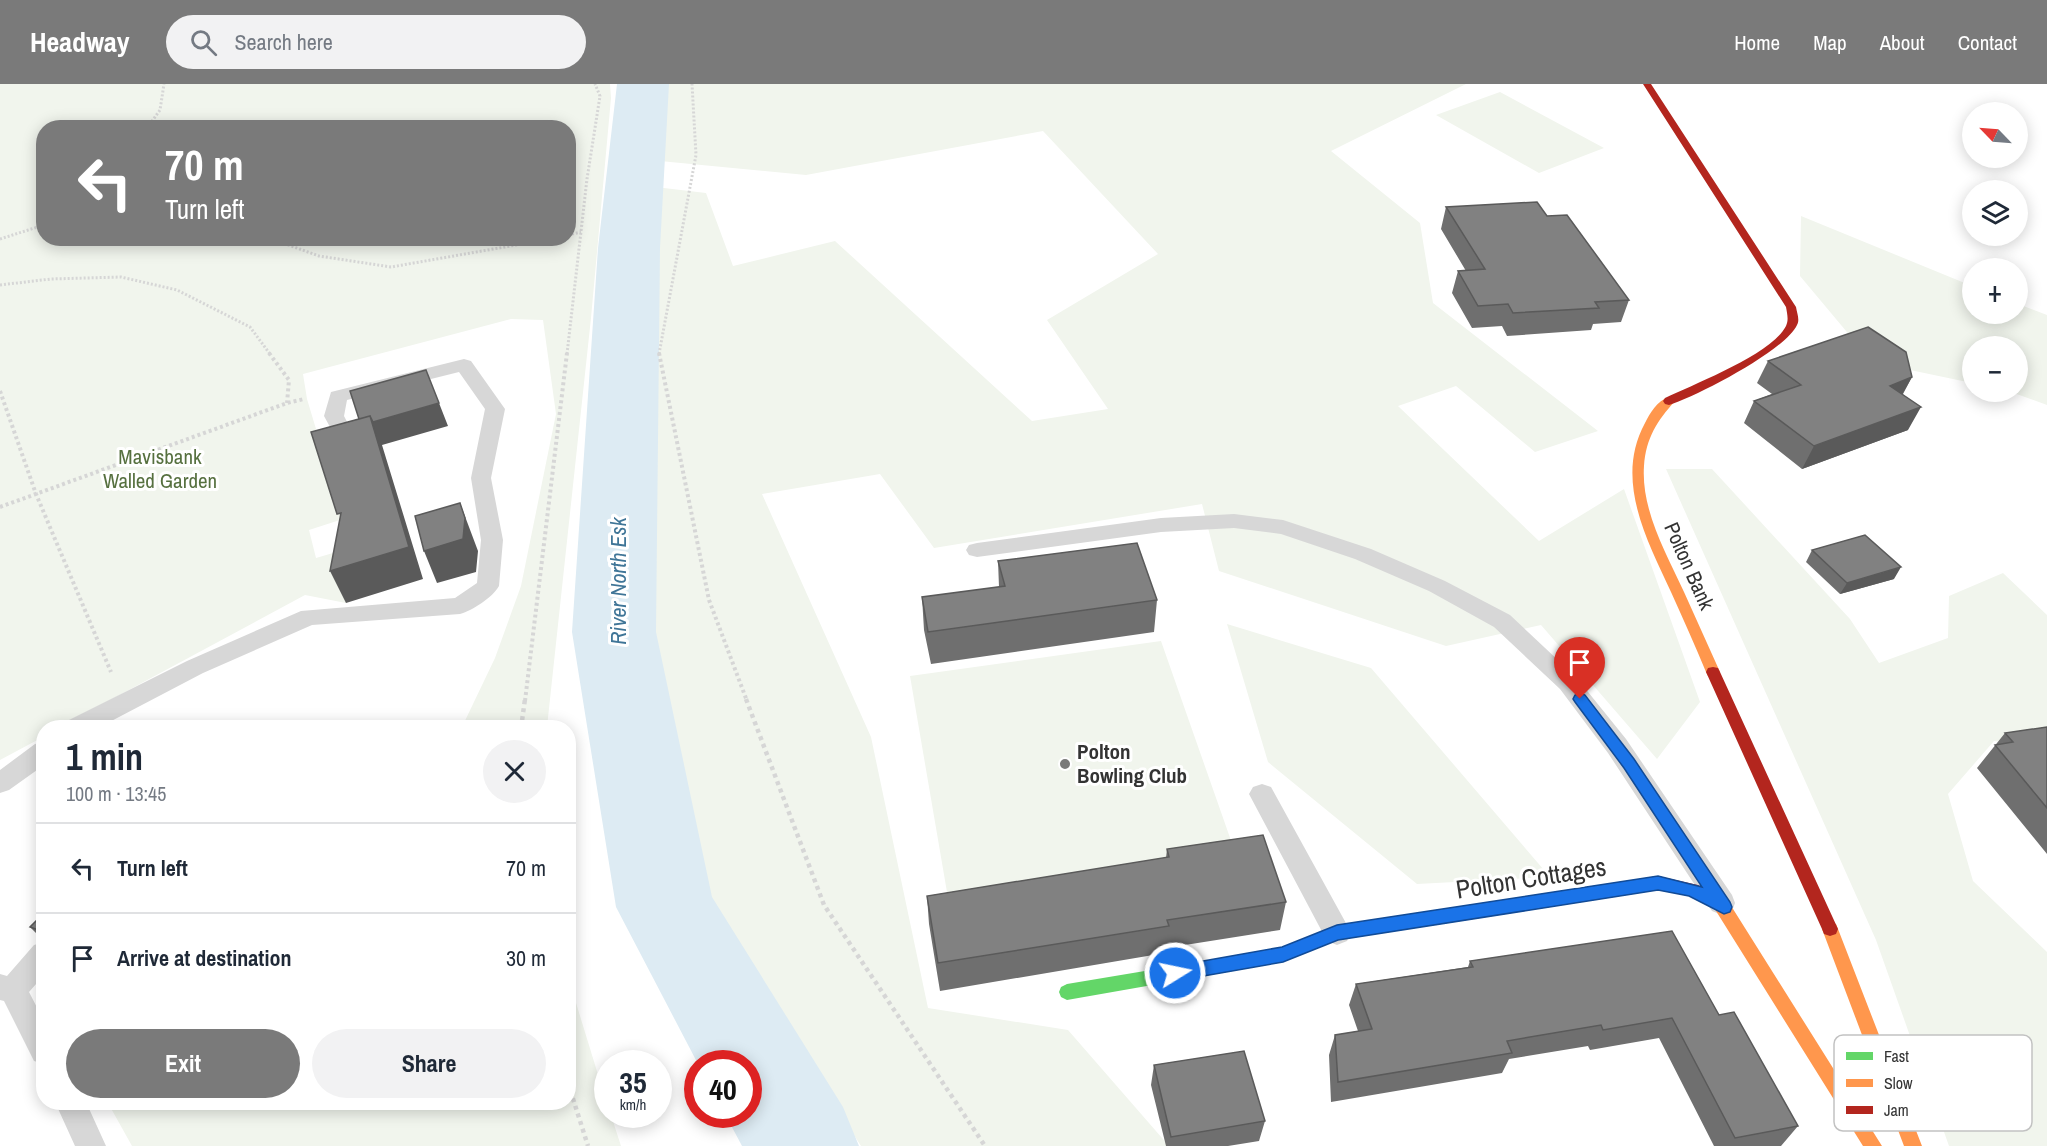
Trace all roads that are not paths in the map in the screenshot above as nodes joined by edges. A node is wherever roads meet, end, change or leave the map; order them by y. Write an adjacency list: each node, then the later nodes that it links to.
1 (1647, 84): 13 (street, Polton Bank)
2 (349, 446): 4 (lane)
3 (977, 550): 8 (lane)
4 (91, 720)
5 (36, 757): 6 (lane)
6 (0, 783)
7 (1262, 794): 9 (lane)
8 (1724, 907): 9 (street, Polton Cottages); 15 (street)
9 (1337, 933): 12 (street, Polton Cottages)
10 (36, 962): 11 (lane)
11 (7, 989): 14 (lane)
12 (1067, 992)
13 (1870, 1035)
14 (36, 1038)
15 (1834, 1083)
16 (73, 1110): 19 (lane)
17 (1864, 1131): 20 (street)
18 (1907, 1131): 21 (street, Polton Bank)
19 (91, 1146)
20 (1873, 1146)
21 (1913, 1146)

